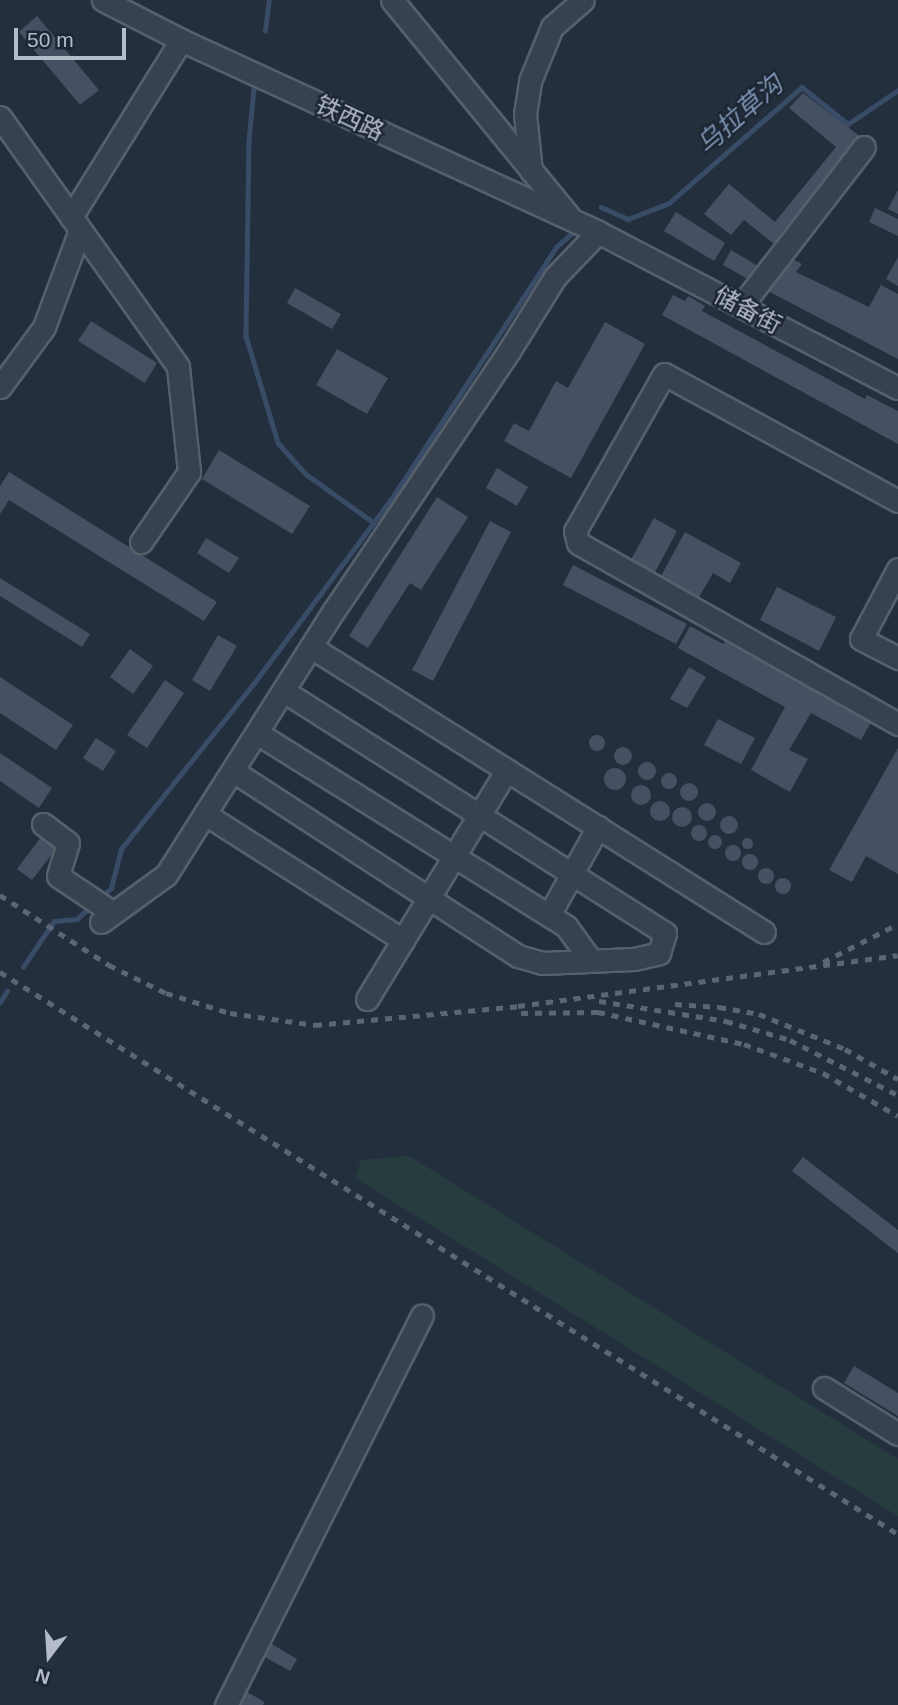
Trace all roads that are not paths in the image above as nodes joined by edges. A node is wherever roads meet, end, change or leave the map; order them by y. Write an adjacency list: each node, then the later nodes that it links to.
1 (103, 0): 4 (street, 铁西路)
2 (392, 0): 7 (street)
3 (583, 0): 7 (street)
4 (181, 40): 8 (street, 铁西路); 9 (street)
5 (0, 117): 9 (street)
6 (864, 147): 11 (street)
7 (531, 171): 8 (street)
8 (572, 220): 10 (street, 铁西路)
9 (75, 224): 12 (street); 15 (street)
10 (598, 232): 11 (street, 储备街); 17 (street)
11 (741, 306): 13 (street, 储备街)
12 (0, 387)
13 (898, 388)
14 (898, 501): 20 (street)
15 (141, 542)
16 (898, 569): 18 (street)
17 (311, 647): 19 (street); 22 (street)
18 (898, 658)
19 (283, 691): 21 (street); 25 (street)
20 (893, 720)
21 (257, 733): 23 (street); 28 (street)
22 (507, 770): 25 (street); 27 (street)
23 (233, 771): 24 (street); 30 (street)
24 (205, 814): 26 (street); 33 (street)
25 (478, 817): 28 (street); 29 (street)
26 (43, 824)
27 (598, 827): 29 (street); 32 (street)
28 (454, 856): 30 (street); 31 (street)
29 (571, 874): 31 (street); 34 (street)
30 (429, 897): 33 (street); 34 (street)
31 (549, 915): 34 (street)
32 (765, 932)
33 (403, 940): 35 (street)
34 (590, 959)
35 (367, 999)
36 (422, 1316): 39 (street)
37 (824, 1388): 38 (street)
38 (898, 1434)
39 (226, 1705)

